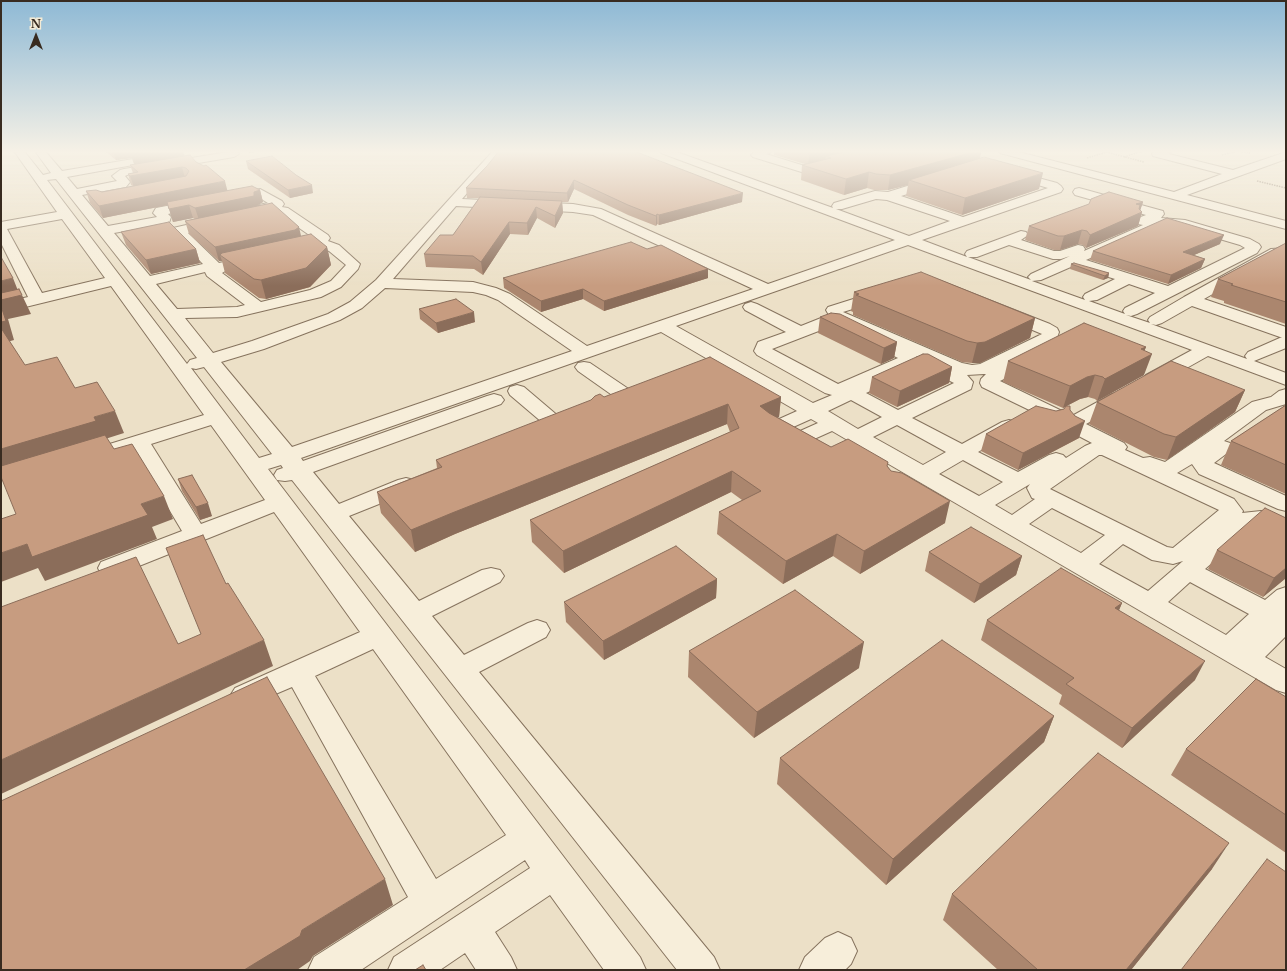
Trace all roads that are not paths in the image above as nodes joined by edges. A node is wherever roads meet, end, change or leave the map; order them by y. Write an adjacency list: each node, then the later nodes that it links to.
1 (265, 196): 16 (street)
2 (458, 196): 12 (street)
3 (802, 196): 23 (street)
4 (814, 196): 14 (street)
5 (871, 196): 14 (street)
6 (889, 196): 17 (street)
7 (1036, 196): 17 (street)
8 (1094, 196): 24 (street)
9 (1191, 196): 18 (street)
10 (1211, 196): 15 (street)
11 (73, 197): 13 (street); 16 (street); 19 (street); 32 (street); 33 (street)
12 (453, 202): 22 (street); 36 (street)
13 (155, 205)
14 (838, 206): 23 (street)
15 (1286, 216)
16 (232, 217): 27 (street); 30 (street)
17 (962, 222): 23 (street)
18 (1286, 225)
19 (1, 226)
20 (1, 230): 41 (street)
21 (1030, 232): 24 (street)
22 (654, 238): 25 (street); 38 (street)
23 (921, 240): 28 (street); 35 (street); 38 (street); 44 (street)
24 (1009, 240): 28 (street)
25 (632, 245)
26 (1286, 252): 42 (street)
27 (274, 254): 30 (street); 43 (street); 43 (street)
28 (972, 254): 35 (street)
29 (1073, 261): 31 (street); 35 (street); 39 (street)
30 (213, 266): 33 (street)
31 (1127, 279): 39 (street); 40 (street)
32 (115, 280): 41 (street); 64 (street)
33 (146, 282): 48 (street)
34 (505, 282): 37 (street)
35 (1036, 282): 40 (street); 45 (street); 49 (street)
36 (381, 283): 37 (street); 60 (street)
37 (482, 288): 61 (street)
38 (766, 289): 52 (street)
39 (1169, 292): 49 (street)
40 (1091, 297): 49 (street)
41 (37, 299): 46 (street)
42 (1190, 300): 50 (street); 55 (street)
43 (258, 307): 47 (street)
44 (751, 307): 52 (street); 54 (street)
45 (992, 307): 45 (street)
46 (1, 308)
47 (237, 312): 48 (street); 53 (street)
48 (171, 314): 53 (street)
49 (1124, 314): 50 (street); 51 (street); 58 (street)
50 (1156, 320): 59 (street)
51 (1097, 327)
52 (670, 329): 61 (street); 73 (street)
53 (202, 332): 60 (street)
54 (800, 332): 54 (street)
55 (1286, 332)
56 (1286, 341): 59 (street)
57 (1063, 343): 67 (street)
58 (1199, 347): 63 (street); 66 (street)
59 (1254, 356): 62 (street)
60 (209, 360): 64 (street); 86 (street)
61 (584, 360): 68 (street); 71 (street); 86 (street)
62 (1286, 367)
63 (1155, 368): 65 (street); 67 (street)
64 (181, 369): 74 (street)
65 (1186, 380)
66 (1286, 380)
67 (1133, 384): 72 (street)
68 (517, 391): 78 (street); 86 (street)
69 (852, 393): 73 (street); 76 (street); 76 (street)
70 (1235, 400): 72 (street)
71 (610, 405)
72 (1275, 407): 93 (street)
73 (812, 411): 77 (street); 81 (street)
74 (217, 417): 82 (street); 87 (street)
75 (577, 417): 78 (street)
76 (900, 419): 80 (street); 83 (street); 83 (street)
77 (834, 423): 80 (street); 81 (street)
78 (557, 425): 79 (street)
79 (536, 434)
80 (861, 439): 88 (street)
81 (796, 440): 84 (street)
82 (138, 442): 85 (street); 99 (street)
83 (958, 450): 88 (street); 90 (street); 90 (street)
84 (815, 452)
85 (70, 463)
86 (292, 463): 87 (street); 95 (street)
87 (260, 475): 92 (street)
88 (914, 475): 94 (street)
89 (421, 479): 95 (street)
90 (1018, 481): 94 (street)
91 (1050, 499): 96 (street); 98 (street); 98 (street)
92 (280, 502): 99 (street); 108 (street)
93 (1286, 504)
94 (978, 506): 96 (street)
95 (333, 514): 105 (street)
96 (1012, 525): 100 (street)
97 (1286, 529): 101 (street)
98 (1121, 534): 100 (street)
99 (196, 535): 102 (street)
100 (1082, 565): 104 (street)
101 (1188, 571): 104 (street); 106 (street)
102 (88, 576)
103 (491, 576): 105 (street)
104 (1149, 604): 109 (street)
105 (414, 614): 110 (street)
106 (1282, 616): 109 (street)
107 (536, 630): 110 (street)
108 (379, 635): 111 (street); 114 (street)
109 (1237, 654): 112 (street)
110 (459, 670): 122 (street)
111 (298, 671): 113 (street); 116 (street)
112 (1286, 682)
113 (220, 708)
114 (529, 839): 115 (street); 116 (street)
115 (554, 872): 117 (street); 121 (street)
116 (430, 902): 118 (street)
117 (471, 928): 119 (street); 120 (street)
118 (327, 970)
119 (407, 970)
120 (498, 970)
121 (626, 970)
122 (701, 970)

